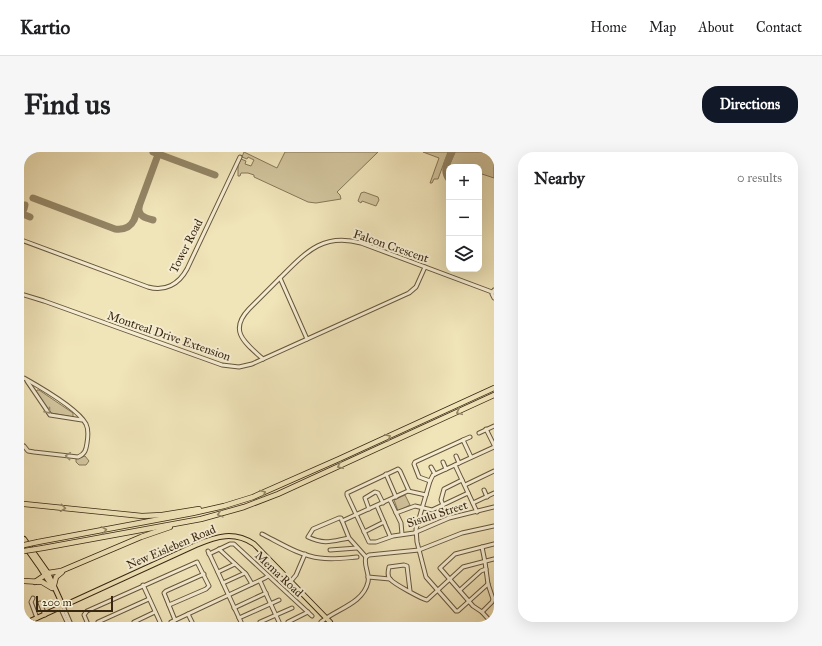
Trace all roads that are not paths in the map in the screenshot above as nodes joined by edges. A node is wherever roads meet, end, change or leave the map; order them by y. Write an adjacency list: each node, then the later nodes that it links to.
1 (240, 157): 2 (street, Tower Road)
2 (24, 241)
3 (425, 267): 4 (street, Falcon Crescent); 5 (street, Falcon Crescent); 8 (street, Montreal Drive Extension)
4 (280, 278): 8 (street); 9 (street, Falcon Crescent)
5 (493, 291): 7 (street)
6 (24, 295): 9 (street, Montreal Drive Extension)
7 (494, 298)
8 (308, 339): 9 (street, Montreal Drive Extension)
9 (262, 359)
10 (25, 379): 13 (street); 13 (street, one-way to 13)
11 (494, 388): 47 (highway, one-way to 11)
12 (494, 395): 55 (highway, one-way to 55)
13 (83, 420): 19 (street, one-way to 19)
14 (494, 426): 15 (street)
15 (486, 429): 16 (street); 20 (street)
16 (479, 433)
17 (470, 437): 18 (street)
18 (463, 440): 22 (street); 32 (street)
19 (24, 446)
20 (494, 446): 22 (street)
21 (456, 456): 24 (street)
22 (471, 457): 24 (street)
23 (443, 462): 26 (street)
24 (457, 464): 26 (street); 31 (street)
25 (431, 467): 29 (street)
26 (446, 469): 29 (street)
27 (494, 471): 33 (street)
28 (386, 474): 36 (street); 40 (street); 54 (street)
29 (435, 474): 32 (street)
30 (447, 480): 34 (street)
31 (462, 480): 33 (street); 34 (street)
32 (430, 481): 39 (street)
33 (465, 485): 37 (street)
34 (449, 486): 46 (street)
35 (484, 490): 41 (street)
36 (409, 491): 39 (street); 40 (street)
37 (468, 493): 44 (street); 46 (street)
38 (494, 493): 41 (street)
39 (426, 495): 50 (street)
40 (396, 497): 42 (street)
41 (487, 497): 44 (street)
42 (390, 500): 43 (street); 53 (street)
43 (383, 503): 48 (street); 51 (street)
44 (473, 503): 52 (street)
45 (24, 504): 47 (highway, one-way to 47)
46 (442, 505): 50 (street)
47 (224, 506): 67 (highway, one-way to 47, bridge)
48 (377, 506): 51 (street); 57 (street)
49 (494, 507): 52 (street, Sisulu Street)
50 (422, 508): 53 (street); 60 (street)
51 (369, 509): 54 (street)
52 (476, 512): 60 (street, Sisulu Street)
53 (396, 513): 62 (street)
54 (356, 515): 56 (street); 59 (street)
55 (194, 520): 73 (highway, bridge); 80 (highway)
56 (342, 521): 64 (street); 64 (street)
57 (384, 522): 59 (street); 63 (street)
58 (494, 526): 72 (street)
59 (364, 532): 63 (street, Sisulu Street)
60 (416, 532): 62 (street, Sisulu Street); 72 (street)
61 (262, 534): 74 (street)
62 (402, 534): 63 (street, Sisulu Street)
63 (390, 536)
64 (349, 538): 69 (street)
65 (24, 539): 84 (main road)
66 (494, 544): 68 (street)
67 (24, 545): 84 (main road)
68 (482, 547): 78 (street); 89 (street)
69 (357, 548): 71 (street); 76 (street)
70 (219, 549): 79 (street); 82 (street); 86 (street, Mema Road)
71 (330, 550)
72 (419, 550): 76 (street); 99 (street)
73 (24, 551)
74 (305, 554): 75 (street); 92 (street)
75 (357, 557)
76 (366, 557): 87 (street)
77 (494, 560): 78 (street)
78 (485, 562): 81 (street); 89 (street)
79 (235, 564): 82 (street); 83 (street)
80 (70, 567): 84 (highway); 97 (highway)
81 (486, 569): 96 (street); 100 (street)
82 (218, 572): 94 (street)
83 (245, 573): 94 (street); 95 (street)
84 (47, 574): 93 (highway); 97 (main road)
85 (204, 574): 98 (street); 112 (street); 112 (street)
86 (268, 576): 91 (street); 117 (street, Mema Road)
87 (368, 577): 88 (street); 123 (street)
88 (390, 579): 101 (street); 101 (street)
89 (449, 579): 99 (street); 100 (street)
90 (24, 581): 93 (highway)
91 (260, 581): 95 (street); 102 (street)
92 (290, 581): 113 (main road, New Eisleben Road); 123 (main road, New Eisleben Road)
93 (35, 582): 97 (highway)
94 (223, 583): 103 (street)
95 (252, 584): 103 (street)
96 (488, 584): 109 (street); 118 (street)
97 (53, 586): 113 (main road)
98 (143, 586): 106 (street); 129 (street)
99 (437, 590): 101 (street); 109 (street)
100 (460, 590): 109 (street)
101 (410, 591)
102 (266, 593): 111 (street); 114 (street)
103 (229, 595): 114 (street); 119 (street)
104 (33, 598): 108 (street)
105 (28, 599): 108 (street)
106 (149, 599): 116 (street); 130 (street)
107 (279, 600): 111 (street)
108 (30, 602): 124 (street)
109 (470, 602): 118 (street)
110 (40, 603): 120 (street)
111 (271, 604): 121 (street); 126 (street)
112 (168, 605): 125 (street)
113 (62, 607): 120 (main road, New Eisleben Road); 128 (street)
114 (234, 608): 126 (street)
115 (292, 608): 121 (street)
116 (155, 612): 131 (street); 132 (street)
117 (308, 612): 122 (street, Mema Road); 137 (street)
118 (482, 612): 140 (street)
119 (188, 614): 125 (street); 134 (street)
120 (45, 615): 124 (main road, New Eisleben Road)
121 (276, 615): 135 (street); 136 (street)
122 (312, 616)
123 (326, 617): 138 (street); 139 (main road, New Eisleben Road)
124 (36, 618): 127 (main road, New Eisleben Road)
125 (175, 620): 133 (street)
126 (240, 620)
127 (28, 622)
128 (68, 622)
129 (87, 622)
130 (98, 622)
131 (134, 622)
132 (160, 622)
133 (171, 622)
134 (192, 622)
135 (260, 622)
136 (279, 622)
137 (288, 622)
138 (321, 622)
139 (330, 622)
140 (493, 622)

